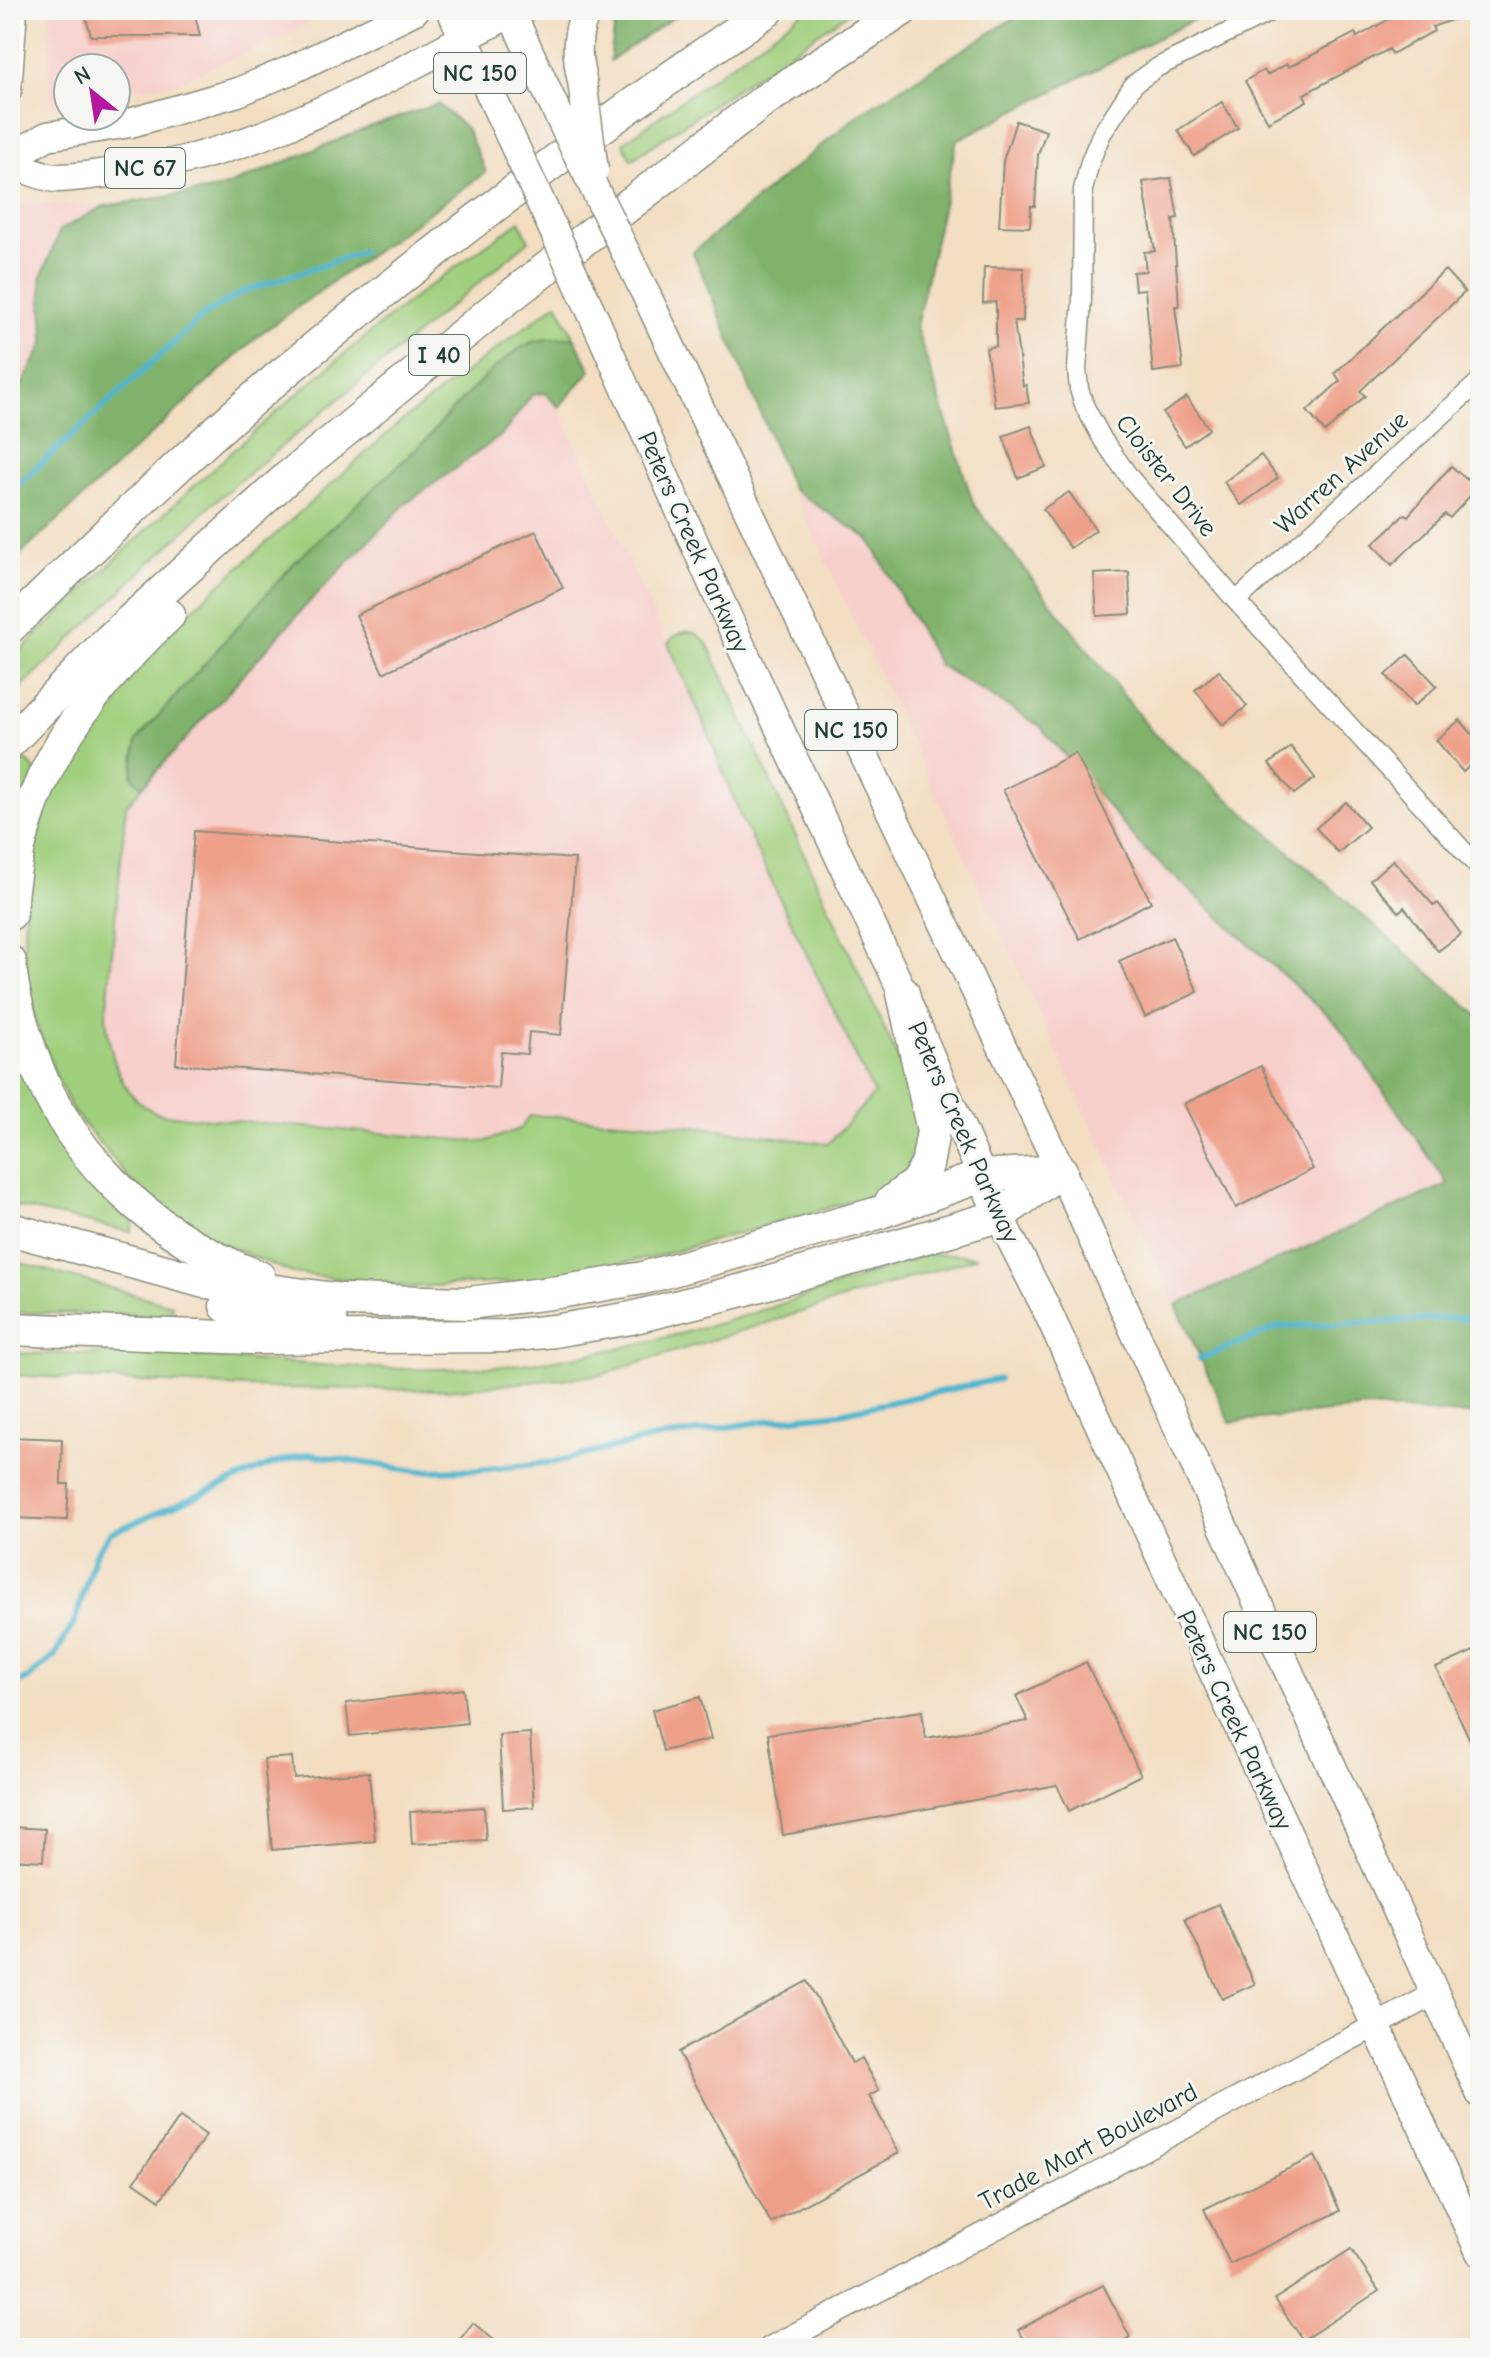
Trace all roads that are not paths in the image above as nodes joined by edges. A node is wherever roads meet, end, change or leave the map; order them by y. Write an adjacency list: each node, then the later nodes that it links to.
1 (16, 10): 12 (street)
2 (366, 10): 11 (main road)
3 (415, 10): 11 (main road, NC 67)
4 (451, 10): 10 (main road, Peters Creek Parkway / NC 150)
5 (587, 10): 14 (main road, bridge)
6 (768, 10): 18 (highway)
7 (902, 10): 16 (highway, I 40)
8 (1274, 10): 17 (street, Cloister Drive)
9 (513, 11): 10 (main road, NC 67); 14 (main road, NC 150, bridge)
10 (464, 38): 13 (main road, NC 67); 24 (main road, Peters Creek Parkway / NC 150, bridge)
11 (314, 58): 13 (main road, NC 67)
12 (10, 91)
13 (10, 160)
14 (597, 195): 25 (main road, NC 150, bridge)
15 (1480, 381): 17 (street, Warren Avenue)
16 (287, 478): 19 (highway, I 40); 22 (highway)
17 (1236, 601): 20 (street, Cloister Drive)
18 (10, 627)
19 (10, 742)
20 (1473, 844): 21 (street, Cloister Drive)
21 (1480, 869)
22 (10, 914)
23 (10, 962): 31 (highway)
24 (903, 993): 26 (main road, Peters Creek Parkway / NC 150); 27 (highway)
25 (1061, 1171): 26 (highway); 28 (highway); 34 (main road, NC 150)
26 (982, 1176): 27 (highway); 28 (main road, Peters Creek Parkway / NC 150)
27 (875, 1214): 31 (highway)
28 (999, 1216): 33 (highway); 35 (main road, Peters Creek Parkway / NC 150)
29 (10, 1229): 31 (highway)
30 (10, 1251): 33 (highway)
31 (343, 1300)
32 (10, 1329): 33 (highway)
33 (505, 1336)
34 (1433, 1995): 35 (street, Trade Mart Boulevard); 36 (main road, NC 150)
35 (1375, 2026): 37 (main road, Peters Creek Parkway / NC 150); 38 (street, Trade Mart Boulevard)
36 (1480, 2093)
37 (1480, 2252)
38 (770, 2348)

